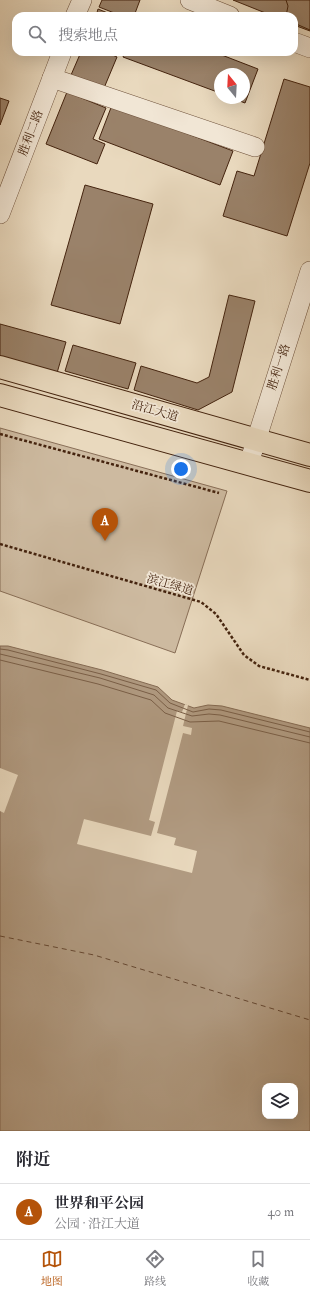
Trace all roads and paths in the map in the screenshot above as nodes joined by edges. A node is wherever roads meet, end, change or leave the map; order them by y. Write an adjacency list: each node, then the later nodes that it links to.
1 (82, 0): 3 (street)
2 (190, 0): 4 (street)
3 (77, 12)
4 (220, 12)
5 (298, 44): 6 (street)
6 (310, 48)
7 (60, 56): 8 (street, 胜利二路)
8 (52, 78): 9 (street); 10 (street, 胜利二路)
9 (255, 147)
10 (0, 214)
11 (310, 271): 16 (street, 胜利一路)
12 (310, 303): 16 (street, 胜利一路)
13 (0, 367): 16 (main road, 沿江大道)
14 (0, 395): 18 (main road)
15 (0, 434): 20 (path)
16 (261, 440): 17 (main road, 沿江大道); 18 (street, 胜利一路)
17 (310, 455)
18 (254, 464): 19 (main road)
19 (310, 481)
20 (219, 494)
21 (0, 544): 22 (path, 滨江绿道)
22 (310, 680)

